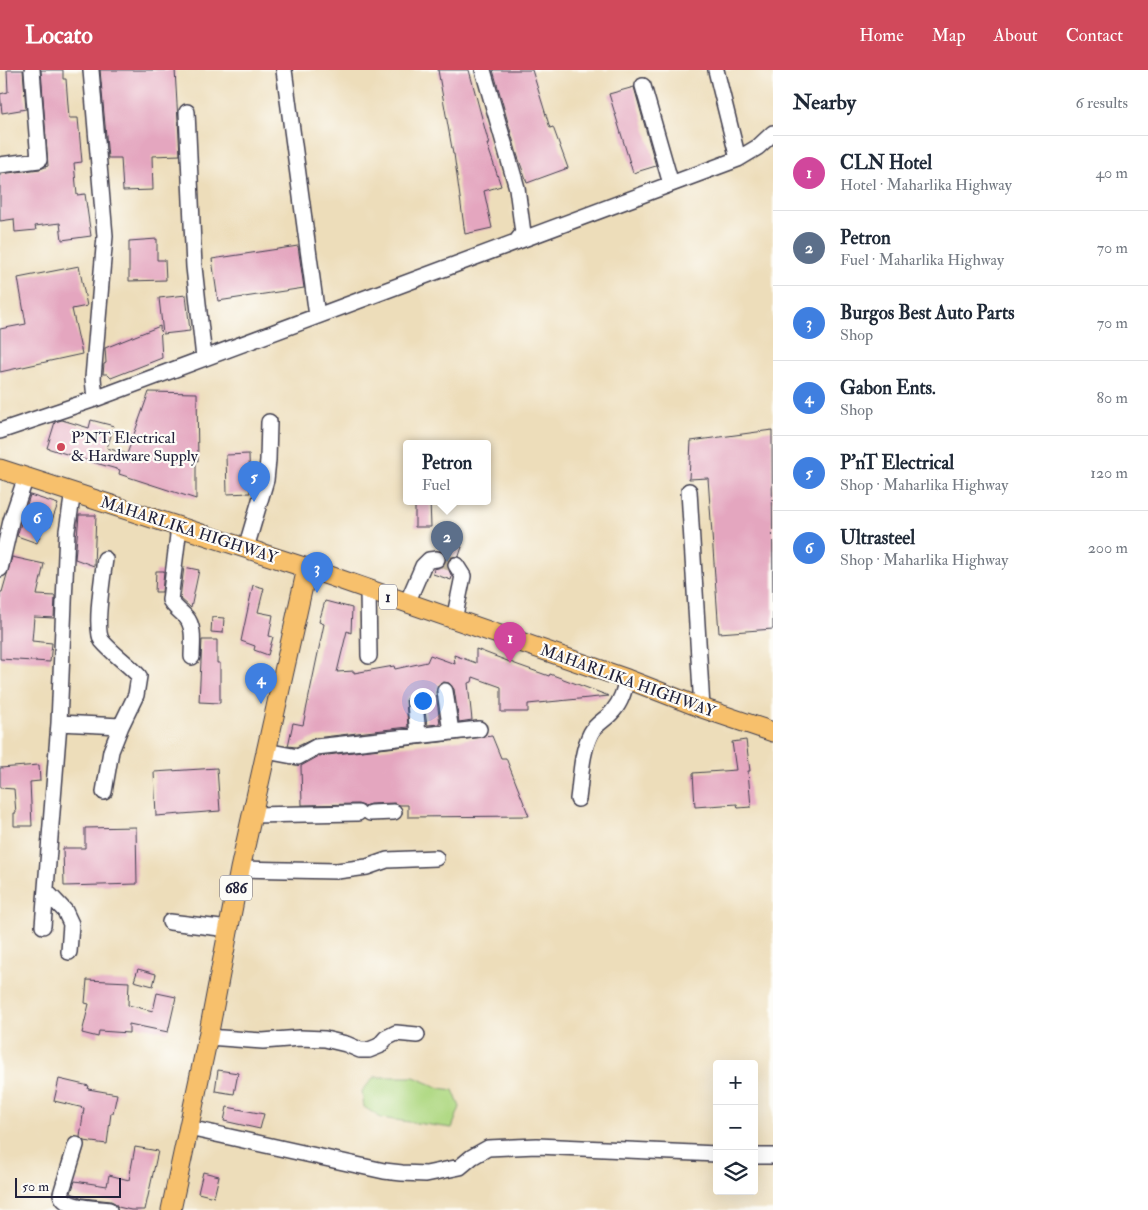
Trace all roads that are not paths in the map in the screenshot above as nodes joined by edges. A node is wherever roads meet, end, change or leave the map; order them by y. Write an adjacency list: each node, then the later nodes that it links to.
1 (32, 70): 10 (street)
2 (91, 70): 15 (street)
3 (284, 70): 13 (street)
4 (483, 70): 12 (street)
5 (716, 70): 9 (street)
6 (643, 86): 11 (street)
7 (187, 112): 14 (street)
8 (773, 133): 9 (street)
9 (738, 159): 11 (street)
10 (0, 165)
11 (670, 184): 12 (street)
12 (516, 242): 13 (street)
13 (317, 316): 14 (street)
14 (204, 358): 15 (street)
15 (95, 399): 17 (street)
16 (268, 422): 23 (street)
17 (0, 431)
18 (0, 469): 19 (main road, MAHARLIKA HIGHWAY / 1)
19 (26, 477): 21 (main road, MAHARLIKA HIGHWAY / 1); 28 (street)
20 (689, 491): 37 (street)
21 (73, 492): 22 (main road, MAHARLIKA HIGHWAY / 1); 38 (street)
22 (179, 527): 23 (main road, MAHARLIKA HIGHWAY / 1); 33 (street)
23 (246, 548): 27 (main road, MAHARLIKA HIGHWAY / 1)
24 (105, 559): 39 (street)
25 (437, 559): 30 (street)
26 (456, 565): 31 (street)
27 (307, 568): 29 (main road, MAHARLIKA HIGHWAY / 1); 44 (main road, 686)
28 (0, 569)
29 (368, 590): 30 (main road, MAHARLIKA HIGHWAY / 1); 32 (street)
30 (407, 604): 31 (main road, MAHARLIKA HIGHWAY / 1)
31 (454, 620): 34 (main road, MAHARLIKA HIGHWAY / 1)
32 (369, 656)
33 (192, 657)
34 (627, 679): 37 (main road, MAHARLIKA HIGHWAY / 1); 46 (street)
35 (446, 691): 41 (street)
36 (415, 703): 43 (street)
37 (702, 708): 42 (main road, MAHARLIKA HIGHWAY / 1)
38 (59, 723): 39 (street); 51 (street)
39 (121, 726): 45 (street)
40 (479, 729): 41 (street)
41 (451, 732): 43 (street)
42 (773, 732)
43 (418, 735): 44 (street)
44 (266, 751): 48 (main road, 686)
45 (104, 792)
46 (578, 799)
47 (394, 812): 48 (street)
48 (252, 815): 50 (main road, 686)
49 (436, 858): 50 (street)
50 (240, 869): 54 (main road, 686)
51 (46, 891): 53 (street); 55 (street)
52 (170, 922): 54 (street)
53 (43, 926)
54 (229, 929): 57 (main road, 686)
55 (69, 952)
56 (417, 1035): 57 (street)
57 (208, 1037): 58 (main road, 686)
58 (189, 1128): 60 (street); 63 (main road, 686)
59 (76, 1145): 64 (street)
60 (713, 1154)
61 (758, 1156): 62 (street)
62 (773, 1156)
63 (174, 1209)
64 (109, 1210)

